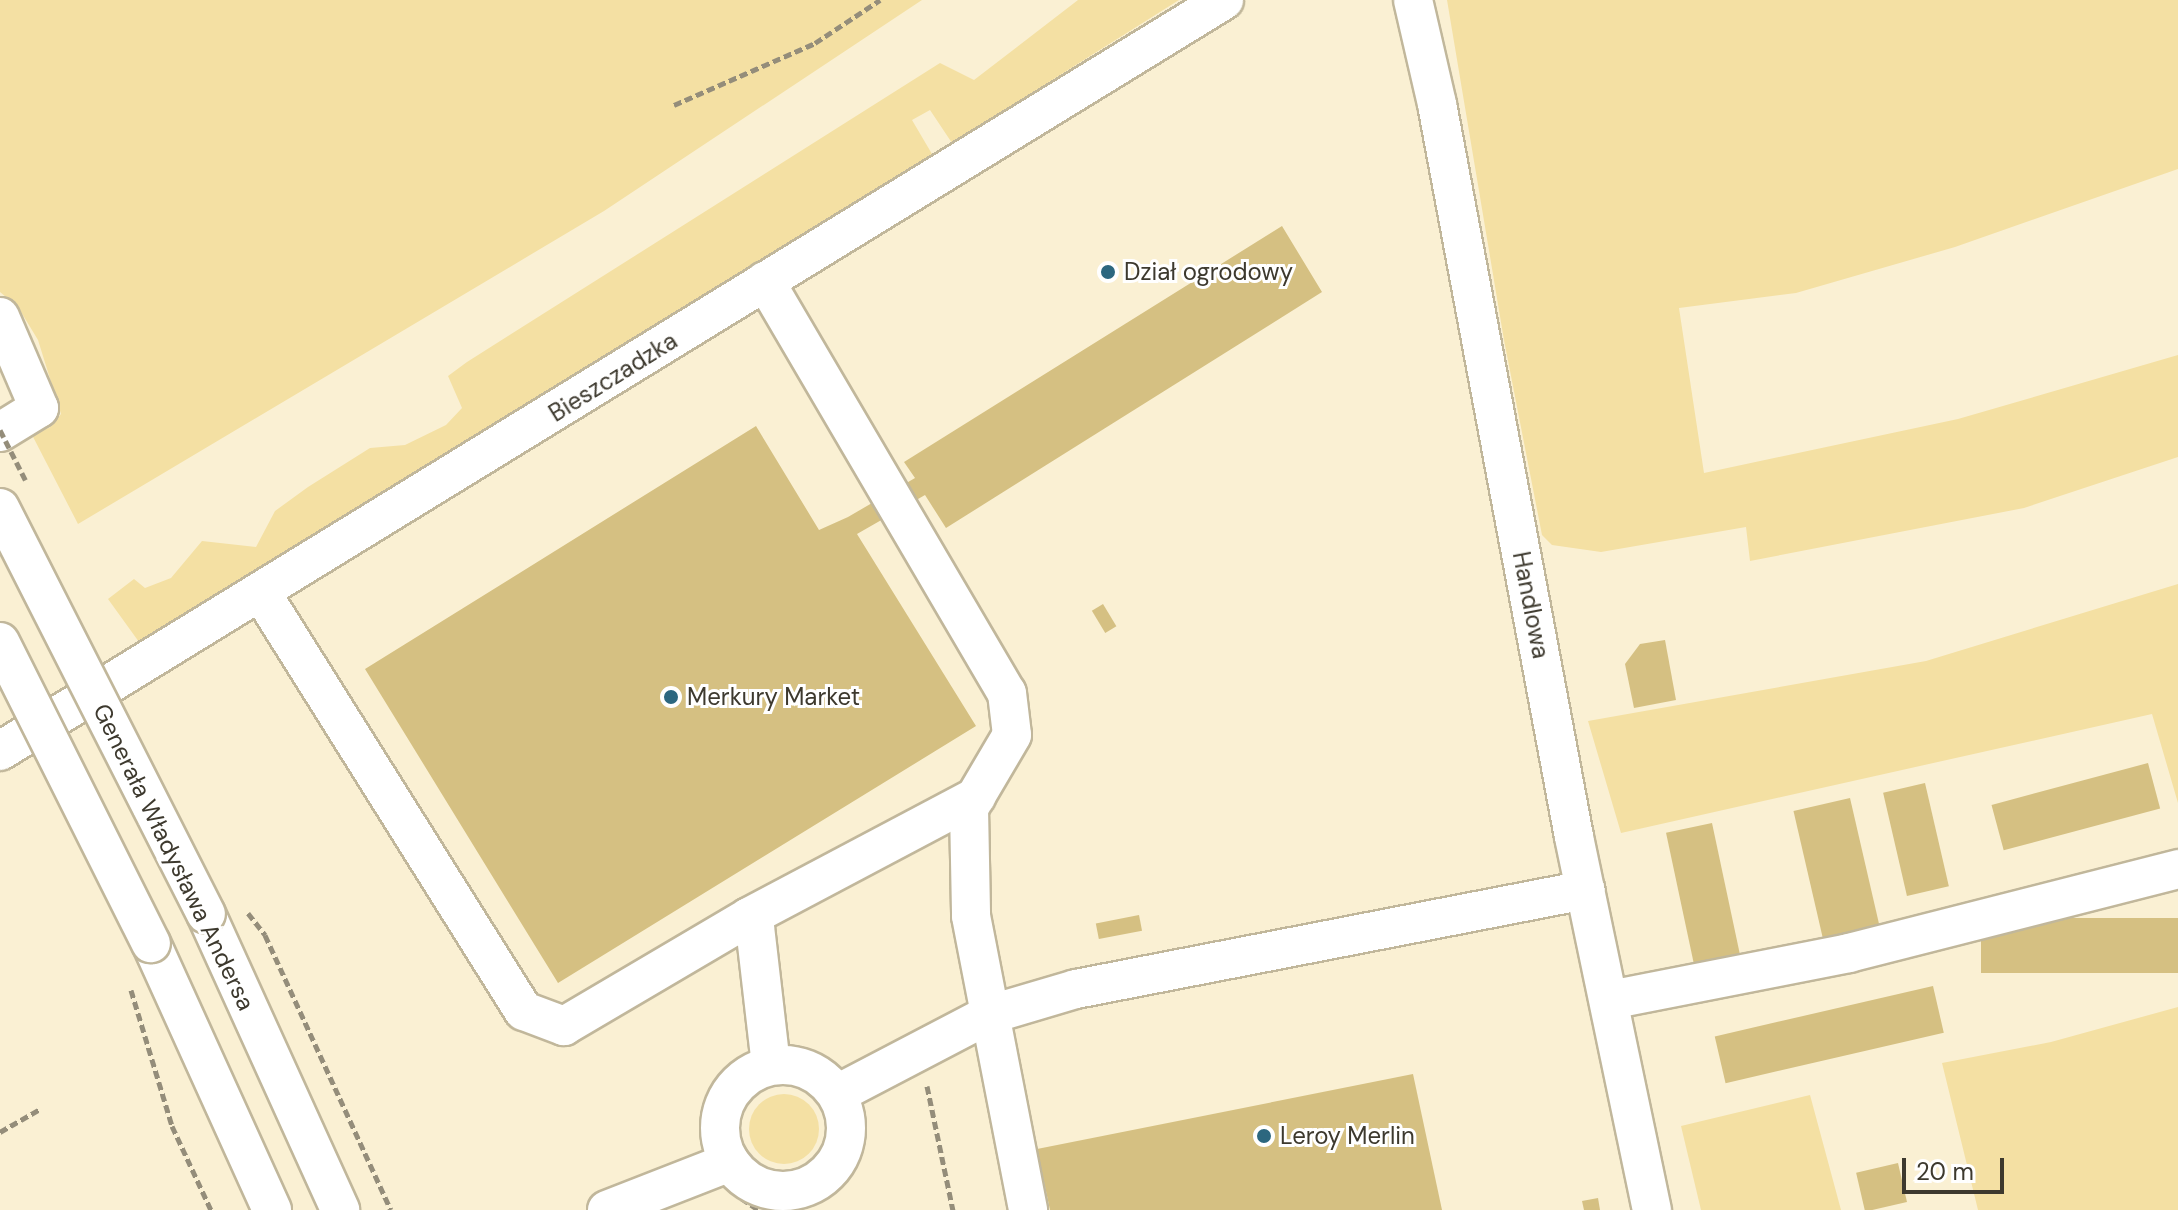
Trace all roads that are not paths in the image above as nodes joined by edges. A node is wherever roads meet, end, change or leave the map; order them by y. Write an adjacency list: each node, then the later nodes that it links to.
1 (1224, 0): 3 (street, Bieszczadzka)
2 (1413, 0): 12 (street, Handlowa)
3 (765, 281): 7 (street, Bieszczadzka); 10 (street)
4 (0, 317): 5 (street)
5 (0, 432)
6 (0, 508): 21 (street, Generała Władysława Andersa, bridge)
7 (262, 594): 9 (street, Bieszczadzka); 13 (street)
8 (0, 642): 20 (street, bridge)
9 (0, 751)
10 (976, 797): 13 (street); 15 (street)
11 (2178, 869): 14 (street)
12 (1585, 890): 14 (street, Handlowa); 15 (street)
13 (749, 917): 16 (street)
14 (1610, 1000): 24 (street, Handlowa)
15 (988, 1015): 17 (street); 23 (street)
16 (771, 1065): 17 (street); 18 (street)
17 (837, 1094): 19 (street)
18 (730, 1162): 19 (street); 22 (street)
19 (799, 1200)
20 (272, 1210)
21 (340, 1210)
22 (607, 1210)
23 (1028, 1210)
24 (1652, 1210)

